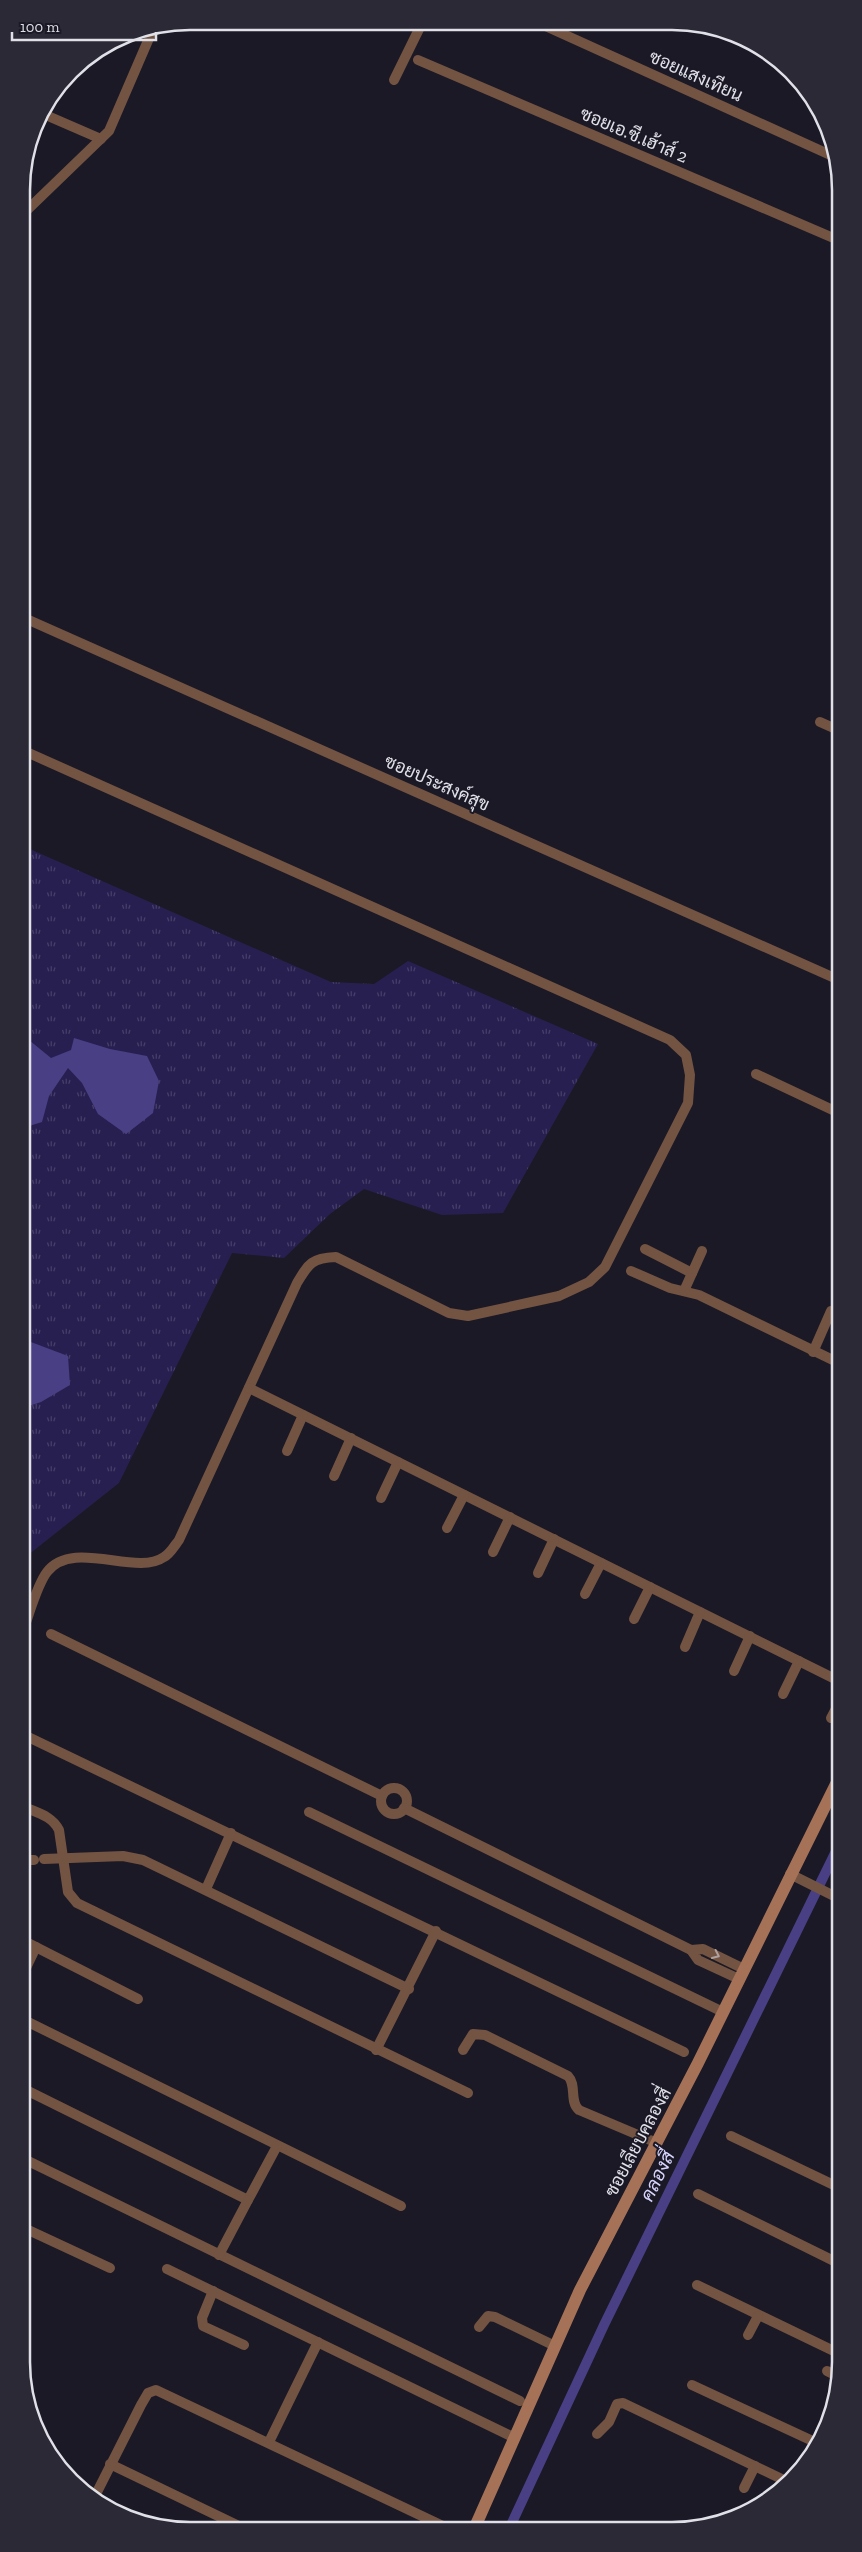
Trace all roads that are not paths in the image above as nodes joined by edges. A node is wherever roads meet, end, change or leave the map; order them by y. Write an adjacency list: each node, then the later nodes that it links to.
1 (419, 30): 5 (street)
2 (555, 30): 8 (street, ซอยแสงเทียน)
3 (150, 36): 7 (street)
4 (418, 60): 10 (street, ซอยเอ.ซี.เฮ้าส์ 2)
5 (394, 80)
6 (48, 116): 7 (street)
7 (101, 139): 9 (street)
8 (827, 151)
9 (30, 207)
10 (832, 237)
11 (30, 621): 15 (street, ซอยประสงค์สุข)
12 (820, 722): 13 (street)
13 (832, 727)
14 (30, 754): 26 (street)
15 (832, 977)
16 (756, 1074): 17 (street)
17 (832, 1110)
18 (645, 1249): 21 (street)
19 (702, 1251): 21 (street)
20 (631, 1271): 22 (street)
21 (692, 1273): 22 (street)
22 (684, 1290): 24 (street)
23 (831, 1311): 24 (street)
24 (813, 1352): 25 (street)
25 (832, 1360)
26 (249, 1388): 27 (street); 43 (street)
27 (303, 1415): 28 (street); 29 (street)
28 (351, 1438): 30 (street); 31 (street)
29 (287, 1451)
30 (398, 1462): 32 (street); 33 (street)
31 (334, 1476)
32 (464, 1494): 34 (street); 35 (street)
33 (381, 1498)
34 (510, 1517): 36 (street); 37 (street)
35 (447, 1528)
36 (554, 1539): 38 (street); 39 (street)
37 (494, 1552)
38 (601, 1563): 40 (street); 41 (street)
39 (538, 1573)
40 (650, 1587): 42 (street); 44 (street)
41 (585, 1594)
42 (700, 1612): 46 (street); 47 (street)
43 (30, 1613)
44 (634, 1620)
45 (51, 1634): 54 (street)
46 (750, 1636): 48 (street); 49 (street)
47 (685, 1647)
48 (799, 1661): 50 (street); 51 (street)
49 (734, 1671)
50 (832, 1677)
51 (783, 1694)
52 (30, 1738): 58 (street)
53 (832, 1794): 61 (street, ซอยเลียบคลองสี่)
54 (382, 1796): 55 (street); 55 (street)
55 (404, 1808): 68 (street)
56 (30, 1810): 59 (street)
57 (309, 1812): 71 (street)
58 (231, 1833): 62 (street); 64 (street)
59 (63, 1859): 60 (street); 62 (street); 73 (street)
60 (34, 1860)
61 (795, 1877): 63 (street); 68 (street, ซอยเลียบคลองสี่)
62 (206, 1889): 69 (street)
63 (832, 1896)
64 (436, 1932): 69 (street); 75 (street)
65 (30, 1944): 66 (street)
66 (36, 1947): 67 (street); 70 (street)
67 (30, 1960)
68 (742, 1974): 71 (street, ซอยเลียบคลองสี่)
69 (409, 1989): 73 (street)
70 (138, 1999)
71 (723, 2012): 79 (street, ซอยเลียบคลองสี่)
72 (30, 2023): 80 (street)
73 (376, 2050): 77 (street)
74 (463, 2050): 79 (street)
75 (684, 2052)
76 (30, 2092): 84 (street)
77 (468, 2092)
78 (731, 2136): 82 (street)
79 (657, 2143): 98 (street, ซอยเลียบคลองสี่)
80 (277, 2146): 84 (street); 85 (street)
81 (30, 2163): 87 (street)
82 (832, 2184)
83 (698, 2194): 88 (street)
84 (248, 2200): 87 (street)
85 (401, 2206)
86 (30, 2231): 89 (street)
87 (219, 2255): 103 (street)
88 (832, 2260)
89 (110, 2268)
90 (167, 2269): 92 (street)
91 (697, 2285): 93 (street)
92 (213, 2291): 96 (street); 97 (street)
93 (758, 2316): 95 (street); 99 (street)
94 (479, 2327): 98 (street)
95 (748, 2335)
96 (318, 2342): 105 (street); 107 (street)
97 (244, 2345)
98 (555, 2346): 105 (street, ซอยเลียบคลองสี่)
99 (832, 2350)
100 (827, 2372): 101 (street)
101 (832, 2374)
102 (692, 2385): 106 (street)
103 (520, 2401)
104 (597, 2434): 109 (street)
105 (515, 2438): 115 (street, ซอยเลียบคลองสี่)
106 (812, 2441)
107 (269, 2442): 108 (street); 114 (street)
108 (110, 2464): 112 (street); 113 (street)
109 (755, 2466): 110 (street); 111 (street)
110 (781, 2478)
111 (744, 2488)
112 (97, 2492)
113 (231, 2522)
114 (433, 2522)
115 (478, 2522)

